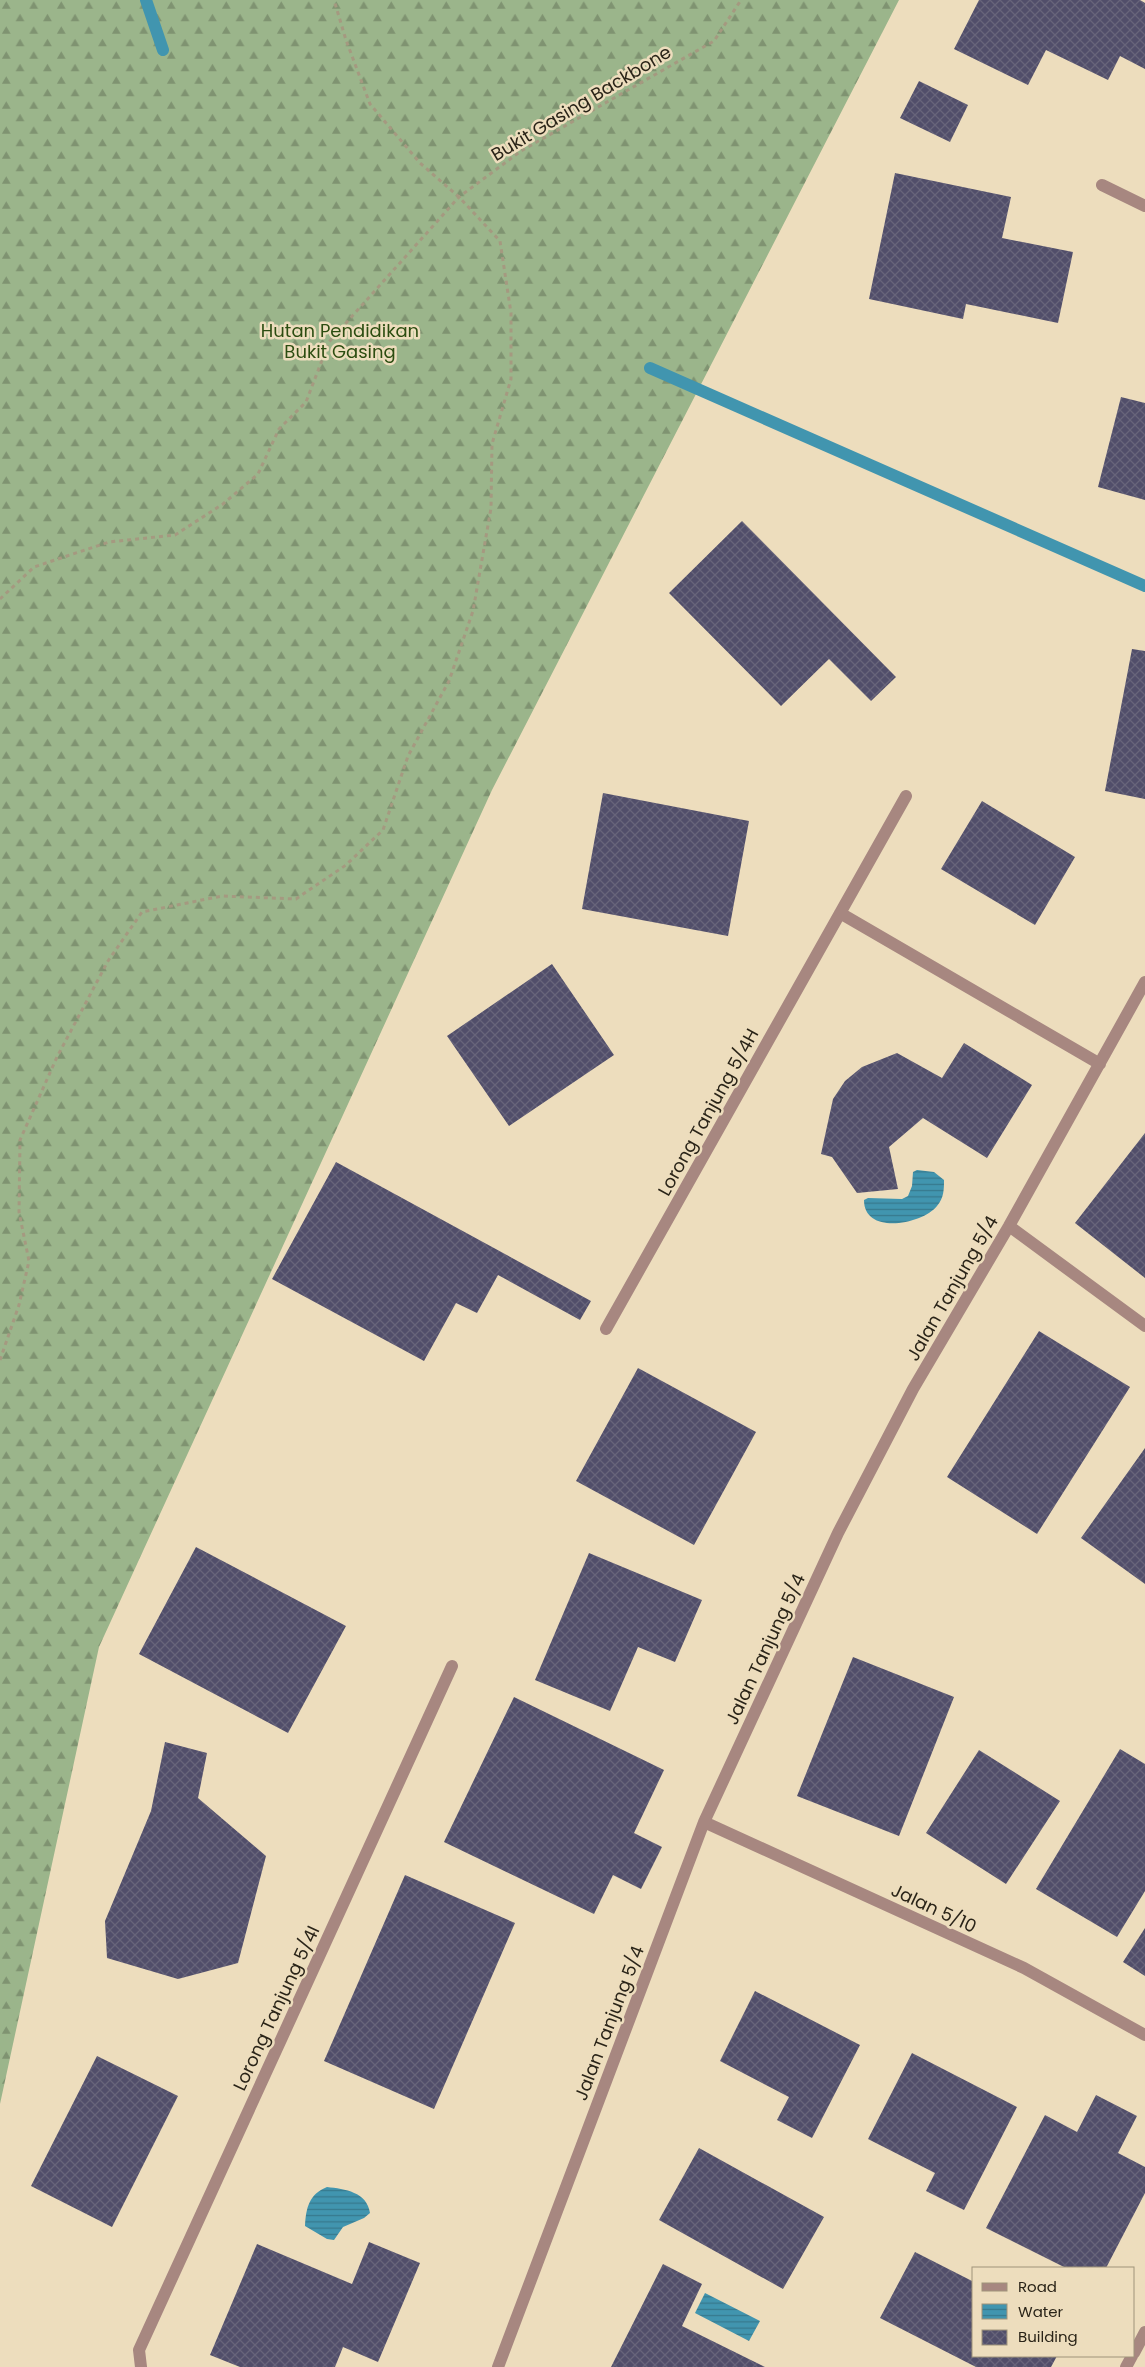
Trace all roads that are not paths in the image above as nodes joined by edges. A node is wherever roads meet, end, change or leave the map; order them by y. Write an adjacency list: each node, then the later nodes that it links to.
1 (1102, 185): 2 (street)
2 (1145, 206)
3 (906, 796): 4 (street, Lorong Tanjung 5/4H)
4 (840, 913): 6 (street); 9 (street, Lorong Tanjung 5/4H)
5 (1145, 982): 6 (street, Jalan Tanjung 5/4)
6 (1100, 1064): 7 (street, Jalan Tanjung 5/4)
7 (1009, 1226): 8 (street); 11 (street, Jalan Tanjung 5/4)
8 (1145, 1326)
9 (606, 1329)
10 (452, 1666): 15 (street, Lorong Tanjung 5/4I)
11 (704, 1822): 12 (street, Jalan 5/10); 16 (street, Jalan Tanjung 5/4)
12 (1145, 2035)
13 (1145, 2332): 14 (street)
14 (1135, 2350)
15 (141, 2367)
16 (498, 2367)

